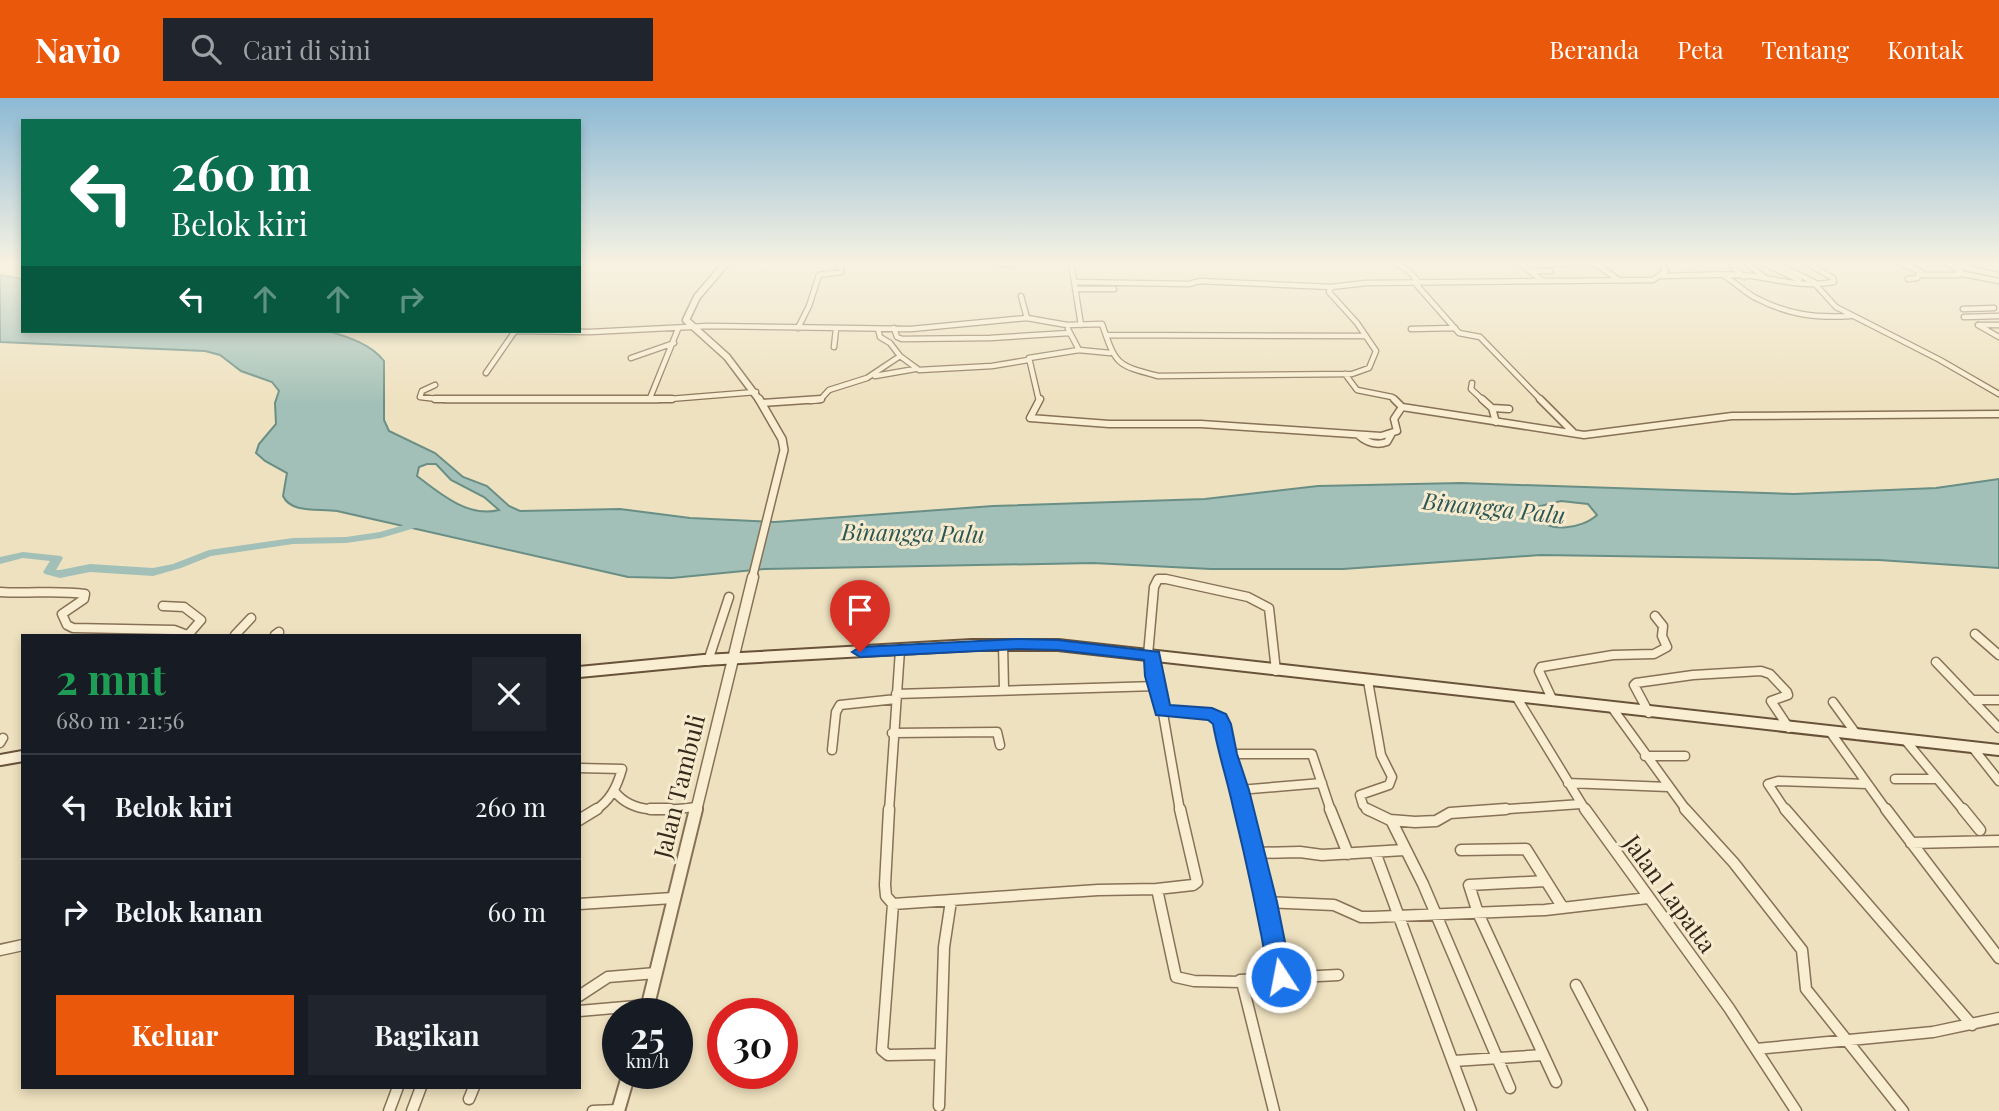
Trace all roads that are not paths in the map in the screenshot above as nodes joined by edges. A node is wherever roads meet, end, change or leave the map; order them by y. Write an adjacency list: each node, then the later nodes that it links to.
1 (689, 309): 17 (street)
2 (808, 309): 18 (street)
3 (1025, 309): 12 (street)
4 (1078, 309): 14 (street)
5 (1344, 309): 30 (street)
6 (1439, 309): 22 (street)
7 (1783, 309): 9 (street)
8 (1841, 309): 9 (street)
9 (1854, 316): 46 (street)
10 (1999, 316): 11 (street)
11 (1964, 317)
12 (1027, 318): 13 (street); 16 (street)
13 (1068, 325): 14 (street); 27 (street)
14 (1081, 325): 28 (street)
15 (1999, 325): 29 (street)
16 (940, 326): 21 (street); 31 (street)
17 (696, 328): 18 (street); 23 (street); 45 (street, Jalan Tambuli)
18 (798, 328): 19 (street)
19 (836, 328): 20 (street); 33 (street)
20 (878, 328): 21 (street); 36 (street)
21 (894, 328): 31 (street)
22 (1455, 328): 24 (street); 56 (street)
23 (678, 329): 25 (street); 32 (street)
24 (1412, 329)
25 (581, 330)
26 (514, 333): 40 (street)
27 (1069, 333): 31 (street); 34 (street)
28 (1106, 335): 30 (street); 35 (street)
29 (1999, 335)
30 (1366, 336): 41 (street)
31 (941, 337)
32 (674, 343): 37 (street); 47 (street)
33 (834, 347)
34 (1079, 350): 35 (street); 38 (street)
35 (1110, 354): 41 (street)
36 (900, 356): 39 (street); 42 (street)
37 (631, 358)
38 (1028, 360): 39 (street); 54 (street)
39 (916, 369): 42 (street)
40 (486, 373)
41 (1345, 374): 49 (street)
42 (869, 377): 48 (street)
43 (1472, 383): 50 (street)
44 (435, 385): 47 (street)
45 (756, 392): 47 (street); 48 (street, Jalan Tambuli)
46 (1999, 394)
47 (650, 398)
48 (762, 403): 70 (street, Jalan Tambuli)
49 (1402, 407): 52 (street); 54 (street)
50 (1492, 408): 51 (street); 55 (street)
51 (1509, 408)
52 (1417, 409): 54 (street); 55 (street)
53 (1999, 414): 56 (street)
54 (1398, 416)
55 (1496, 422): 56 (street)
56 (1574, 433)
57 (0, 592): 62 (street)
58 (729, 597): 71 (street)
59 (163, 606): 63 (street)
60 (1655, 616): 82 (street)
61 (251, 618): 64 (street)
62 (185, 634)
63 (189, 634)
64 (236, 634)
65 (1975, 634): 68 (street)
66 (1003, 644): 67 (main road); 69 (main road); 77 (street)
67 (900, 650): 70 (main road); 78 (street)
68 (1999, 655)
69 (1150, 656): 73 (main road); 73 (street); 76 (street)
70 (733, 659): 71 (main road); 113 (street, Jalan Tambuli)
71 (708, 661): 74 (main road)
72 (1936, 662): 80 (street)
73 (1276, 671): 75 (main road)
74 (581, 672)
75 (1368, 681): 79 (main road); 115 (street)
76 (1157, 686): 77 (street); 85 (street)
77 (1004, 689): 78 (street)
78 (896, 697): 89 (street); 95 (street)
79 (1517, 698): 82 (main road); 107 (street, Jalan Lapatta)
80 (1972, 700): 81 (street); 88 (street)
81 (1999, 700)
82 (1553, 702): 84 (main road)
83 (1833, 702): 91 (street)
84 (1613, 709): 86 (main road); 100 (street)
85 (1163, 710): 97 (street); 125 (street)
86 (1649, 713): 87 (main road); 87 (street)
87 (1790, 728): 90 (main road)
88 (1999, 729)
89 (892, 733): 93 (street); 131 (street)
90 (1831, 733): 91 (main road); 108 (street)
91 (1857, 735): 92 (main road)
92 (1906, 741): 94 (main road); 104 (street)
93 (1000, 744)
94 (1973, 748): 96 (main road); 105 (street)
95 (832, 750)
96 (1999, 750)
97 (1227, 754): 106 (street); 110 (street)
98 (1685, 755): 100 (street)
99 (21, 756): 101 (main road)
100 (1645, 756): 109 (street)
101 (0, 760)
102 (581, 768): 111 (street)
103 (1895, 779): 104 (street)
104 (1935, 779): 116 (street)
105 (1999, 781)
106 (1322, 783): 110 (street); 123 (street)
107 (1568, 783): 109 (street); 112 (street, Jalan Lapatta)
108 (1867, 784): 118 (street); 149 (street)
109 (1668, 787): 150 (street)
110 (1239, 790): 122 (street)
111 (615, 792): 113 (street); 114 (street)
112 (1581, 804): 115 (street); 127 (street, Jalan Lapatta)
113 (696, 807): 126 (street, Jalan Tambuli)
114 (581, 819)
115 (1391, 820): 119 (street)
116 (1980, 830)
117 (1998, 841): 118 (street)
118 (1911, 843): 138 (street)
119 (1404, 850): 121 (street); 133 (street)
120 (1461, 850): 124 (street)
121 (1375, 852): 123 (street); 135 (street)
122 (1255, 853): 123 (street); 129 (street)
123 (1348, 854)
124 (1546, 881): 132 (street); 134 (street)
125 (1157, 889): 128 (street); 142 (street)
126 (673, 898): 130 (street); 139 (street, Jalan Tambuli)
127 (1648, 898): 132 (street); 151 (street, Jalan Lapatta)
128 (951, 901): 131 (street); 152 (street)
129 (1266, 902): 135 (street); 141 (street)
130 (581, 904)
131 (893, 904): 152 (street)
132 (1563, 908): 134 (street)
133 (1435, 913): 134 (street); 135 (street); 154 (street)
134 (1478, 913): 153 (street)
135 (1400, 916): 155 (street)
136 (21, 946): 137 (street)
137 (0, 950)
138 (1999, 958)
139 (656, 973): 144 (street); 145 (street, Jalan Tambuli)
140 (1338, 975): 141 (street)
141 (1281, 977): 142 (street)
142 (1240, 980): 168 (street)
143 (1576, 985): 170 (street)
144 (581, 995)
145 (650, 998)
146 (581, 1010): 147 (street)
147 (602, 1010)
148 (1999, 1018): 149 (street)
149 (1972, 1025): 150 (street)
150 (1848, 1041): 151 (street); 172 (street)
151 (1756, 1049): 171 (street, Jalan Lapatta)
152 (940, 1054): 163 (street)
153 (1543, 1055): 154 (street); 156 (street)
154 (1497, 1057): 155 (street); 157 (street)
155 (1454, 1061): 169 (street)
156 (1556, 1082)
157 (1510, 1088)
158 (397, 1089): 164 (street)
159 (420, 1089): 165 (street)
160 (473, 1089): 162 (street)
161 (624, 1089): 167 (street)
162 (469, 1099)
163 (939, 1106)
164 (389, 1111)
165 (412, 1111)
166 (593, 1111): 167 (street)
167 (618, 1111)
168 (1274, 1111)
169 (1471, 1111)
170 (1642, 1111)
171 (1796, 1111)
172 (1903, 1111)

